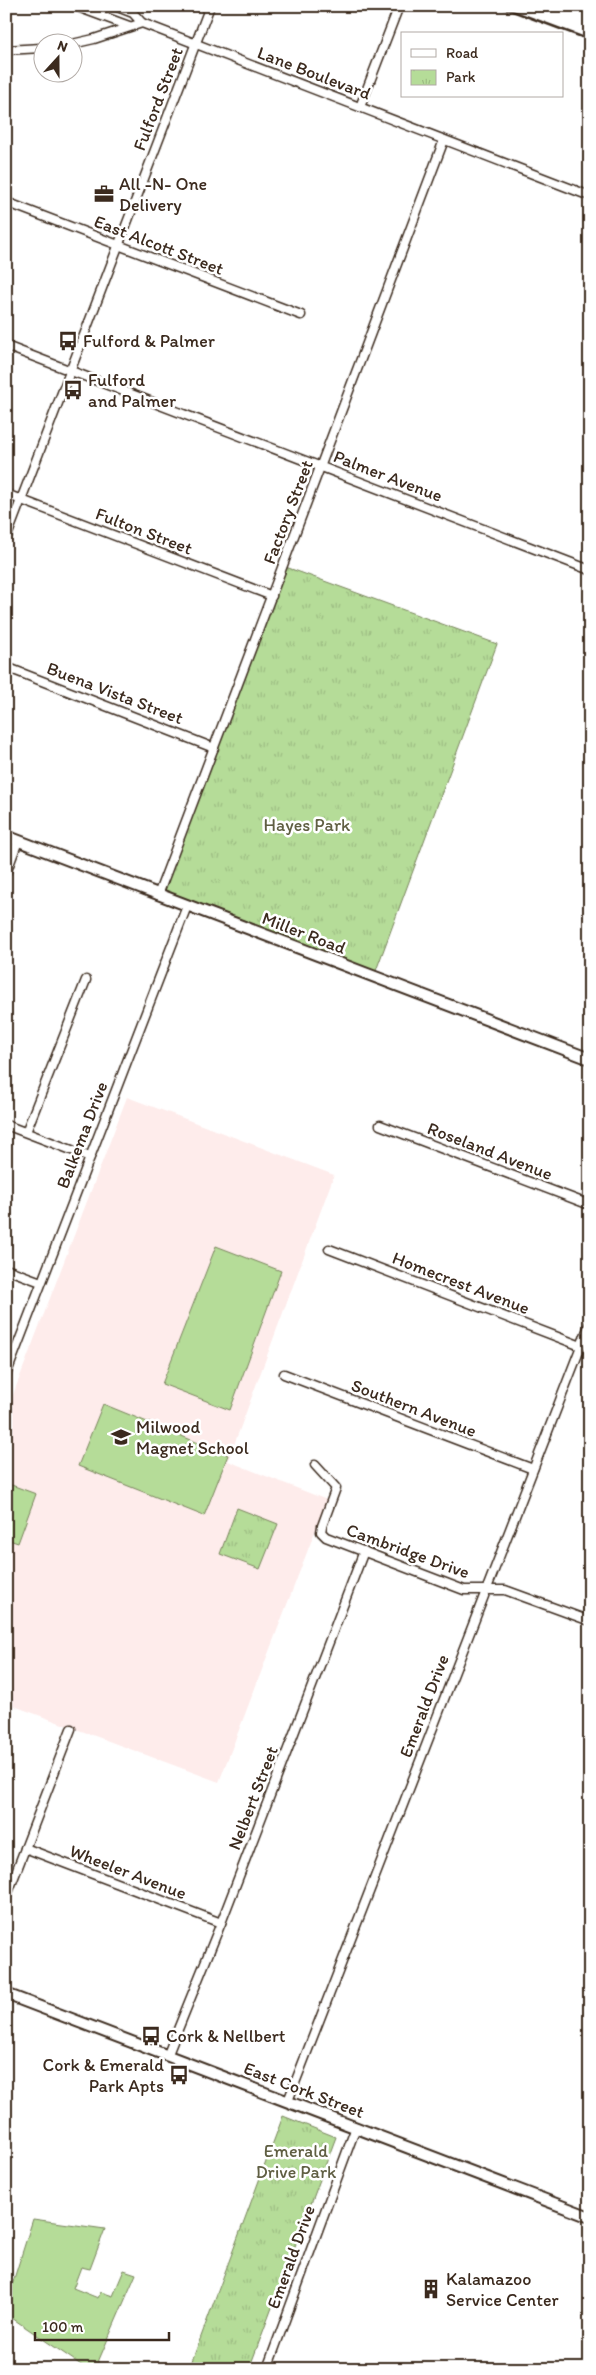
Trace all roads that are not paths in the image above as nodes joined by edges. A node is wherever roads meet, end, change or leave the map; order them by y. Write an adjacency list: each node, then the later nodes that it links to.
1 (75, 6): 6 (street)
2 (114, 6): 5 (street, Lane Boulevard)
3 (210, 6): 8 (street, Fulford Street)
4 (399, 6): 11 (street)
5 (142, 23): 6 (street); 8 (street, Lane Boulevard)
6 (129, 26): 7 (street)
7 (82, 42)
8 (195, 44): 11 (street, Lane Boulevard); 15 (street, Fulford Street)
9 (32, 49): 10 (street)
10 (6, 50)
11 (360, 107): 12 (street, Lane Boulevard)
12 (444, 140): 13 (street, Lane Boulevard); 19 (street, Factory Street)
13 (590, 196)
14 (6, 202): 15 (street, East Alcott Street)
15 (118, 244): 16 (street, East Alcott Street); 18 (street, Fulford Street)
16 (301, 315)
17 (6, 346): 18 (street, Palmer Avenue)
18 (70, 371): 19 (street, Palmer Avenue); 21 (street, Fulford Street)
19 (321, 467): 23 (street, Palmer Avenue); 24 (street, Factory Street)
20 (6, 494): 21 (street, Fulton Street)
21 (22, 500): 22 (street, Fulford Street); 24 (street, Fulton Street)
22 (6, 539)
23 (590, 570)
24 (272, 596): 26 (street, Factory Street)
25 (6, 667): 26 (street, Buena Vista Street)
26 (214, 748): 30 (street, Factory Street)
27 (6, 836): 28 (street, Miller Road)
28 (18, 841): 29 (street); 30 (street, Miller Road)
29 (6, 873)
30 (158, 895): 31 (street, Miller Road)
31 (187, 906): 33 (street, Miller Road); 37 (street, Balkema Drive)
32 (86, 980): 36 (street)
33 (590, 1059)
34 (6, 1125): 36 (street)
35 (380, 1125): 38 (street, Roseland Avenue)
36 (26, 1132): 37 (street)
37 (90, 1157): 41 (street, Balkema Drive)
38 (590, 1205)
39 (329, 1249): 43 (street, Homecrest Avenue)
40 (6, 1269): 41 (street)
41 (41, 1282): 45 (street, Balkema Drive)
42 (590, 1323): 43 (street, Emerald Drive)
43 (581, 1346): 47 (street, Emerald Drive)
44 (284, 1374): 47 (street, Southern Avenue)
45 (6, 1376)
46 (315, 1465): 48 (street, Cambridge Drive)
47 (533, 1469): 49 (street, Emerald Drive)
48 (364, 1551): 49 (street, Cambridge Drive); 54 (street, Nelbert Street)
49 (486, 1590): 50 (street, Cambridge Drive); 57 (street, Emerald Drive)
50 (590, 1620)
51 (71, 1729): 52 (street)
52 (25, 1848): 53 (street); 54 (street, Wheeler Avenue)
53 (6, 1898)
54 (221, 1923): 56 (street, Nelbert Street)
55 (6, 1994): 56 (street, East Cork Street)
56 (168, 2054): 57 (street, East Cork Street)
57 (288, 2101): 58 (street, East Cork Street)
58 (356, 2127): 59 (street, East Cork Street); 60 (street, Emerald Drive)
59 (590, 2217)
60 (267, 2369)

